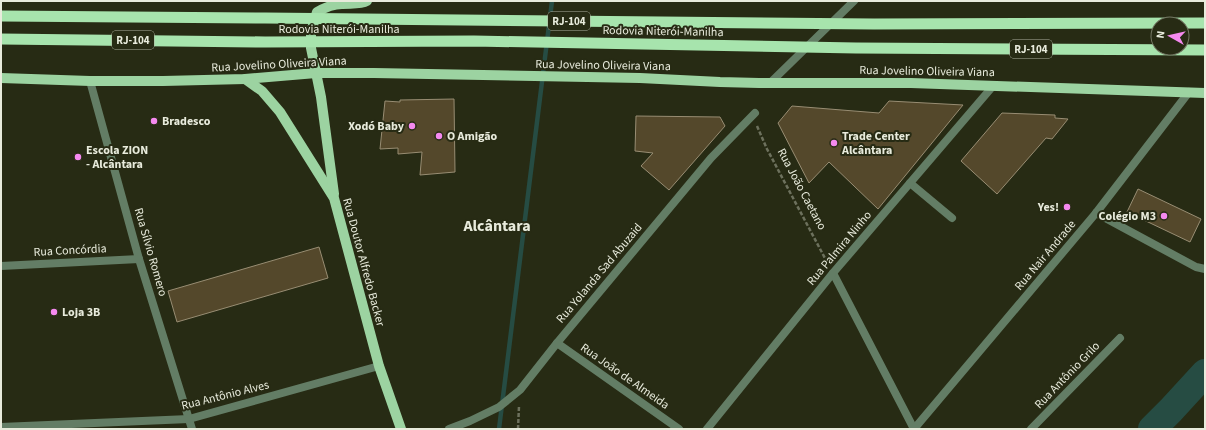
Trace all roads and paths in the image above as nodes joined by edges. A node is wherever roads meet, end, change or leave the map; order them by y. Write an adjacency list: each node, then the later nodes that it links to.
1 (367, 1): 7 (main road)
2 (854, 1): 11 (street)
3 (1, 16): 4 (highway, Rodovia Niterói-Manilha / RJ-104)
4 (1205, 23)
5 (1, 38): 6 (highway, Rodovia Niterói-Manilha / RJ-104)
6 (1205, 50)
7 (316, 73): 9 (main road, Rua Jovelino Oliveira Viana); 11 (main road, Rua Jovelino Oliveira Viana); 17 (main road)
8 (1, 78): 10 (main road, Rua Jovelino Oliveira Viana)
9 (244, 79): 10 (main road, Rua Jovelino Oliveira Viana); 17 (main road, Rua Doutor Alfredo Backer)
10 (90, 81): 20 (street, Rua Sílvio Romero)
11 (770, 83): 12 (main road, Rua Jovelino Oliveira Viana)
12 (994, 86): 13 (main road, Rua Jovelino Oliveira Viana); 16 (street, Rua Palmira Ninho)
13 (1189, 92): 14 (main road, Rua Jovelino Oliveira Viana); 18 (street, Rua Nair Andrade)
14 (1205, 93)
15 (755, 113): 23 (path, Rua João Caetano); 25 (street, Rua Yolanda Sad Abuzaid)
16 (910, 183): 19 (street); 23 (street, Rua Palmira Ninho)
17 (334, 198): 26 (main road, Rua Doutor Alfredo Backer)
18 (1096, 213): 22 (street); 36 (street, Rua Nair Andrade)
19 (952, 218)
20 (139, 259): 21 (street, Rua Concórdia); 28 (street, Rua Sílvio Romero)
21 (1, 266)
22 (1205, 269)
23 (833, 273): 35 (street, Rua Palmira Ninho); 36 (street)
24 (1120, 338): 37 (street, Rua Antônio Grilo)
25 (557, 343): 27 (street, Rua Yolanda Sad Abuzaid); 34 (street, Rua João de Almeida)
26 (379, 366): 28 (street, Rua Antônio Alves); 31 (main road, Rua Doutor Alfredo Backer)
27 (520, 390): 32 (street, Rua Yolanda Sad Abuzaid); 33 (path)
28 (189, 419): 29 (street, Rua Antônio Alves); 30 (street, Rua Sílvio Romero)
29 (1, 427)
30 (192, 429)
31 (401, 429)
32 (448, 429)
33 (518, 429)
34 (679, 429)
35 (707, 429)
36 (914, 429)
37 (1031, 429)

